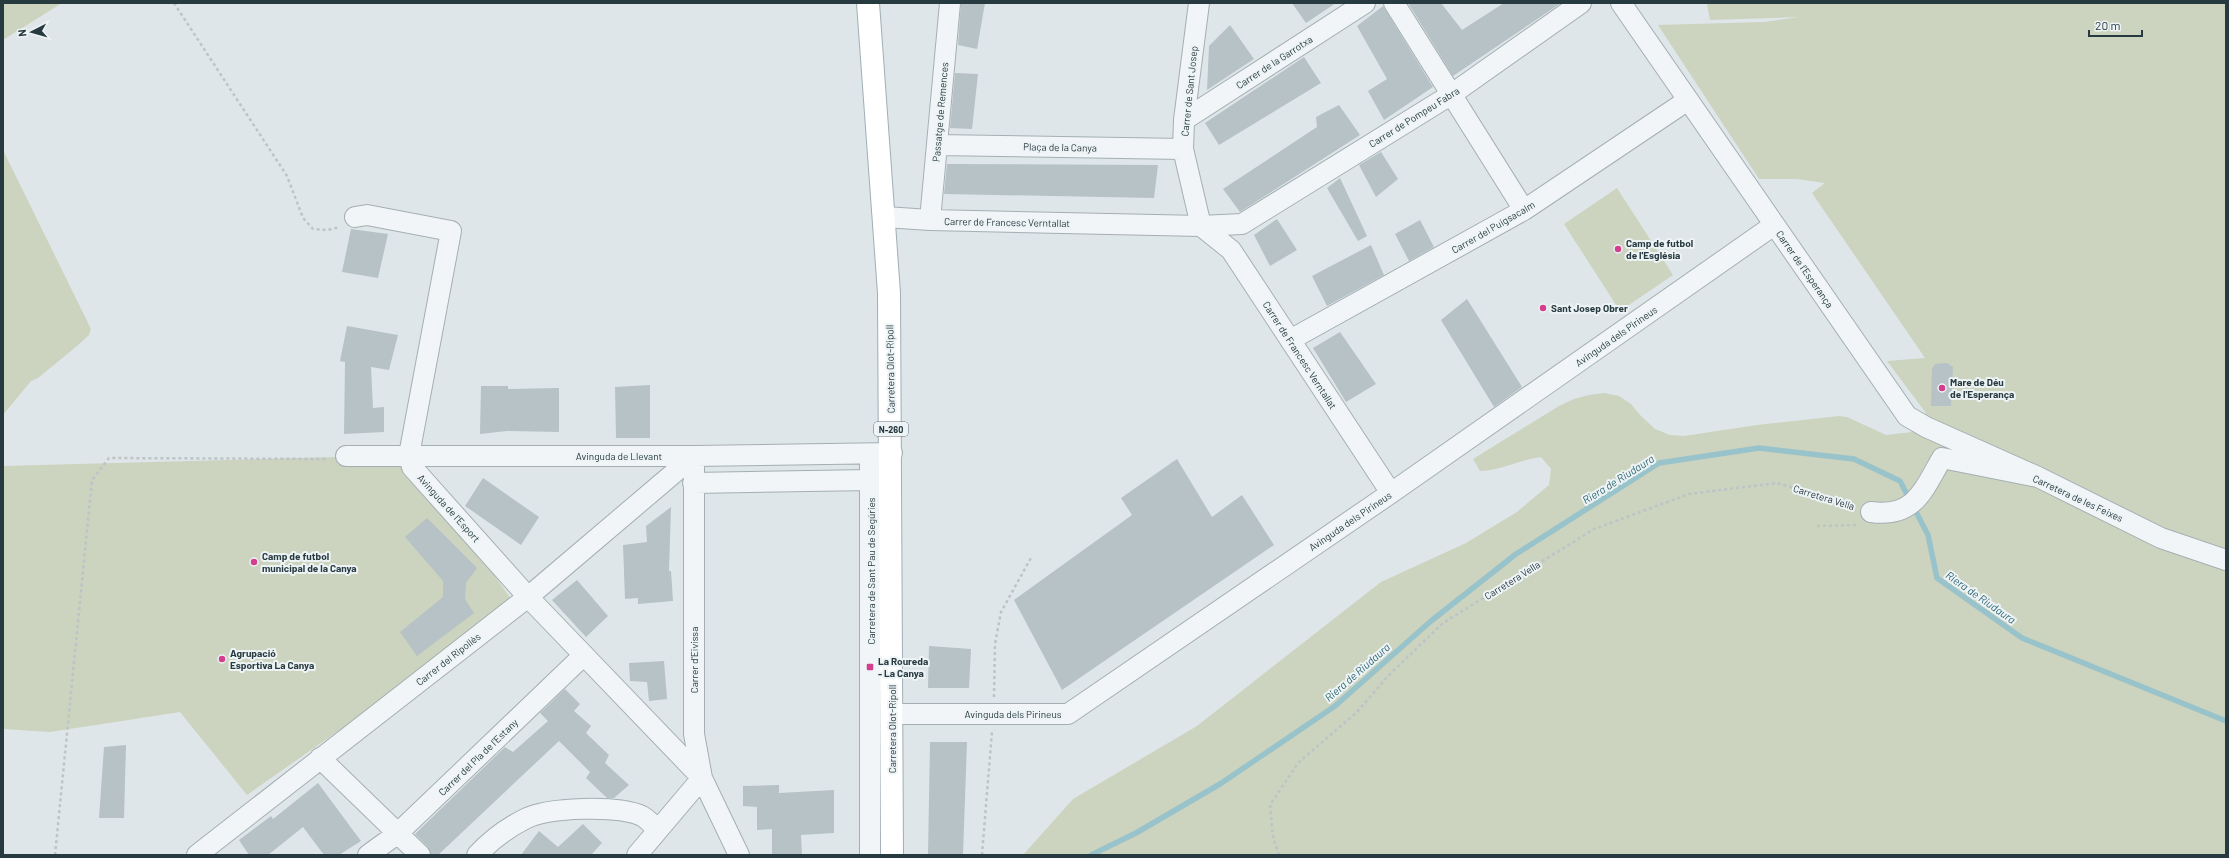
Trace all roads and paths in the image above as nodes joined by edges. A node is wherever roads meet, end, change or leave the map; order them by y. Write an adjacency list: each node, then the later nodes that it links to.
1 (174, 3): 15 (path)
2 (868, 3): 16 (main road, Carretera Olot-Ripoll / N-260)
3 (950, 3): 12 (street, Passatge de Remences)
4 (1200, 3): 11 (street, Carrer de Sant Josep)
5 (1365, 3): 11 (street, Carrer de la Garrotxa)
6 (1394, 3): 9 (street)
7 (1581, 3): 9 (street, Carrer de Pompeu Fabra)
8 (1621, 3): 10 (street, Carrer de l'Esperança)
9 (1452, 94): 14 (street); 18 (street, Carrer de Pompeu Fabra)
10 (1688, 100): 14 (street, Carrer del Puigsacalm); 19 (street, Carrer de l'Esperança)
11 (1184, 120): 13 (street, Carrer de Sant Josep)
12 (937, 145): 13 (street, Plaça de la Canya); 17 (street, Passatge de Remences)
13 (1183, 149): 20 (street, Carrer de Sant Josep)
14 (1524, 210): 21 (street, Carrer del Puigsacalm)
15 (355, 217): 24 (street)
16 (885, 217): 17 (street, Carrer de Francesc Verntallat); 22 (main road, Carretera Olot-Ripoll / N-260)
17 (930, 220): 20 (street, Carrer de Francesc Verntallat)
18 (1242, 224): 20 (street, Carrer de Francesc Verntallat)
19 (1774, 225): 27 (street, Carrer de l'Esperança); 30 (street, Avinguda dels Pirineus)
20 (1201, 226): 21 (street, Carrer de Francesc Verntallat)
21 (1290, 340): 30 (street, Carrer de Francesc Verntallat)
22 (892, 452): 23 (street, Avinguda de Llevant); 37 (main road, Carretera Olot-Ripoll / N-260)
23 (870, 454): 26 (street, Avinguda de Llevant); 28 (street, Carretera de Sant Pau de Segúries)
24 (409, 455): 25 (street, Avinguda de Llevant); 26 (street, Avinguda de Llevant); 35 (street, Avinguda de l'Esport)
25 (346, 456): 43 (path)
26 (694, 456): 29 (street, Carrer d'Eivissa); 35 (street, Carrer del Ripollès)
27 (2038, 477): 31 (street, Carretera de les Feixes); 34 (street, Carretera de les Feixes)
28 (871, 480): 29 (street); 50 (street, Carretera de Sant Pau de Segúries)
29 (694, 483): 40 (street, Carrer d'Eivissa)
30 (1391, 493): 38 (street, Avinguda dels Pirineus)
31 (1886, 512): 32 (path); 53 (path, Carretera Vella)
32 (1817, 526)
33 (1032, 556): 38 (path)
34 (2226, 560)
35 (528, 597): 36 (street, Avinguda de l'Esport); 39 (street, Carrer del Ripollès)
36 (584, 655): 40 (street, Avinguda de l'Esport); 42 (street, Carrer del Pla de l'Estany)
37 (892, 714): 38 (street, Avinguda dels Pirineus); 51 (main road, Carretera Olot-Ripoll / N-260)
38 (994, 714): 52 (path)
39 (320, 758): 42 (street); 44 (street, Carrer del Ripollès)
40 (702, 778): 41 (street); 49 (street, Carrer d'Eivissa)
41 (658, 830): 47 (street); 48 (street)
42 (397, 834): 45 (street, Carrer del Pla de l'Estany); 46 (street)
43 (56, 855)
44 (197, 855)
45 (368, 855)
46 (420, 855)
47 (477, 855)
48 (637, 855)
49 (739, 855)
50 (870, 855)
51 (892, 855)
52 (982, 855)
53 (1279, 855)

